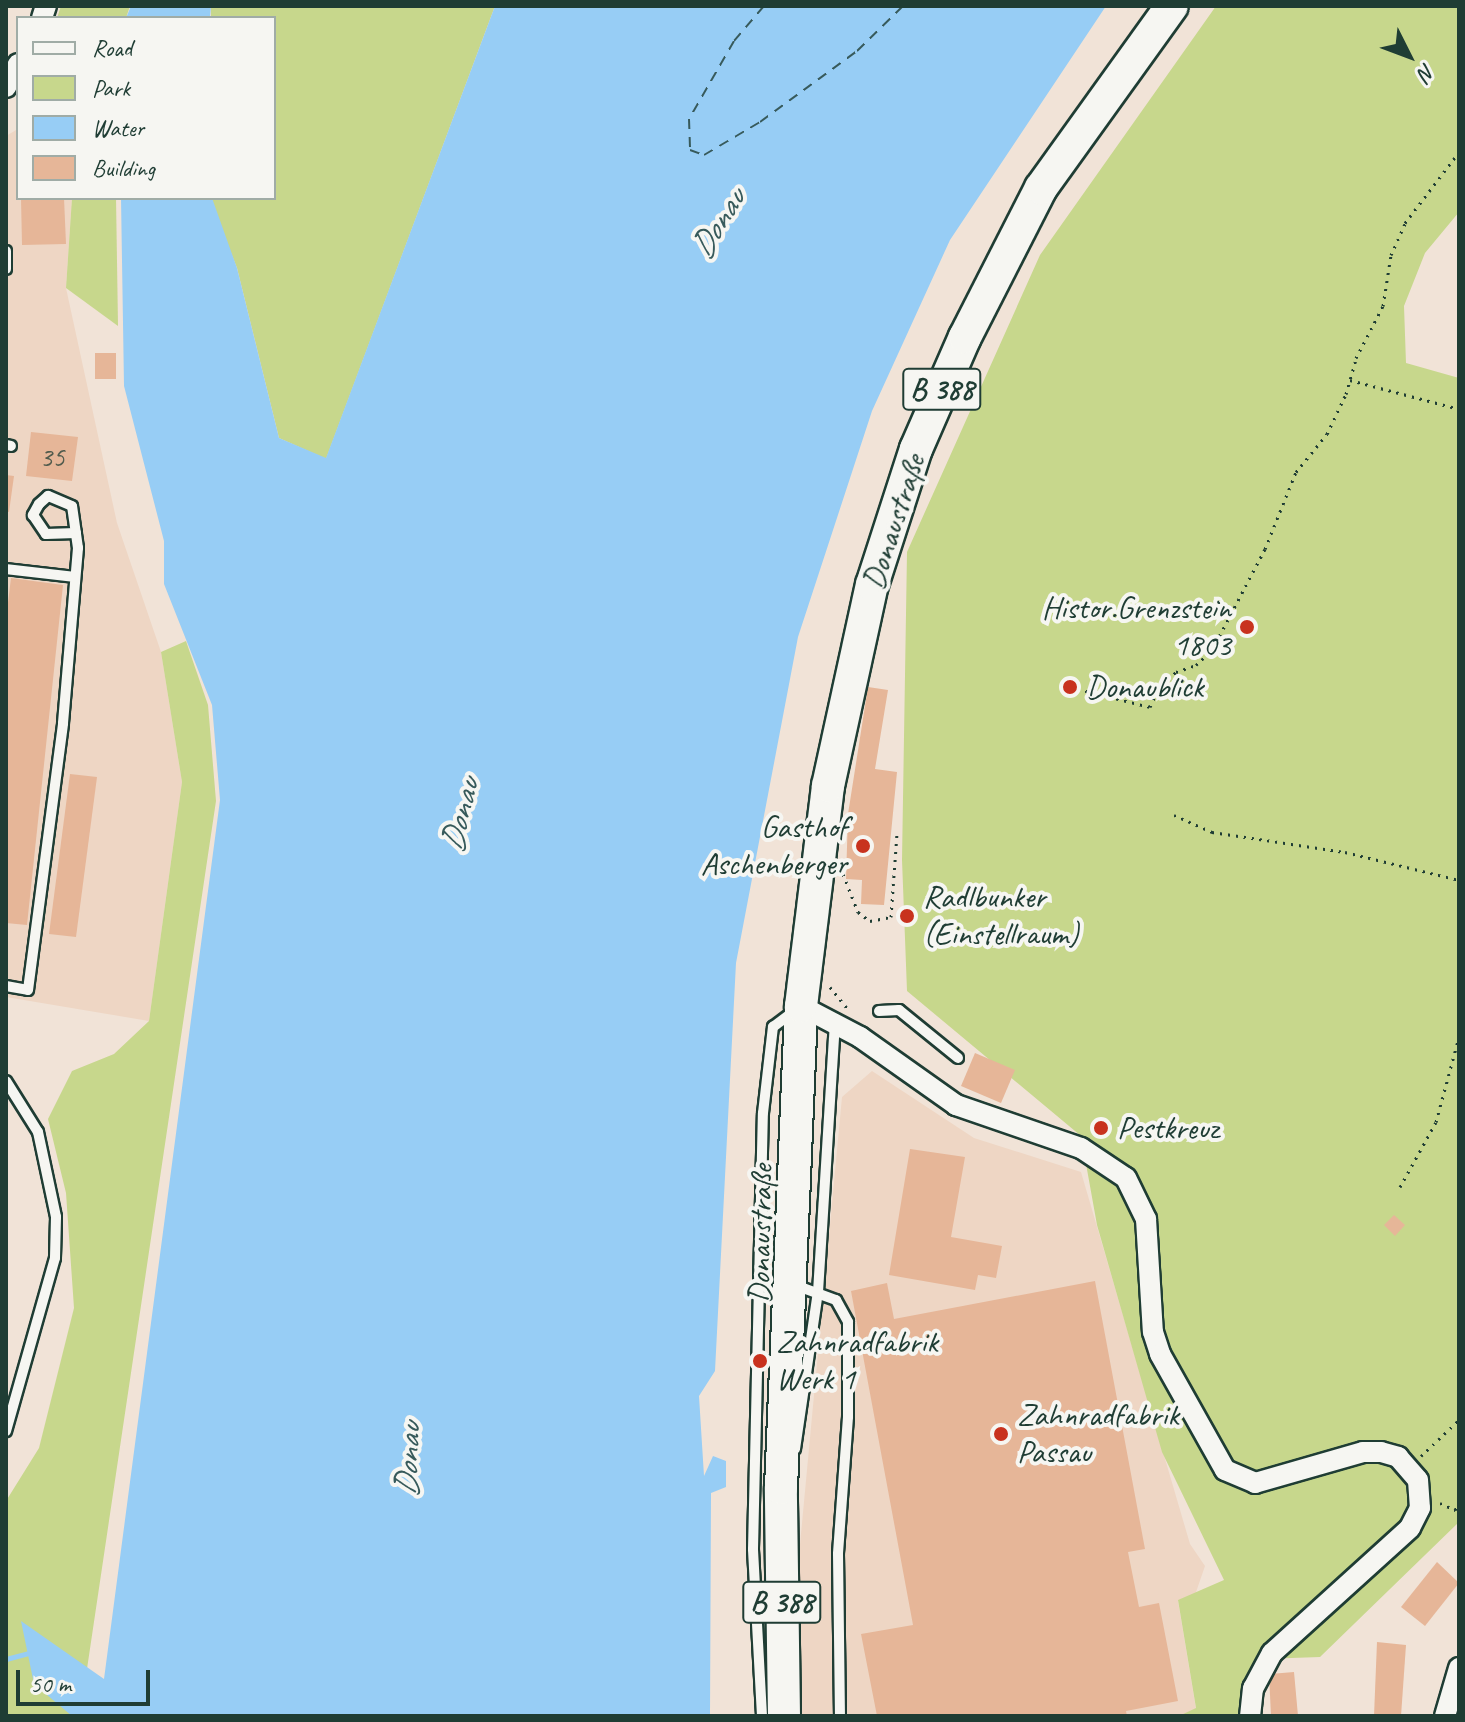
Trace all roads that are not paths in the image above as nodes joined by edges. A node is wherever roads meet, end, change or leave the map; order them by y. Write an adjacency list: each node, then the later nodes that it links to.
1 (1172, 6): 10 (main road, Donaustraße / B 388)
2 (16, 68): 3 (street)
3 (6, 87)
4 (6, 251): 5 (lane)
5 (6, 269)
6 (76, 533): 6 (lane); 8 (lane)
7 (6, 569): 8 (lane)
8 (75, 577): 9 (lane)
9 (6, 986)
10 (801, 1006): 12 (street); 15 (main road, Donaustraße / B 388); 18 (lane, Donaustraße / B 388)
11 (879, 1011): 13 (lane)
12 (835, 1023): 15 (lane); 21 (street)
13 (958, 1058)
14 (6, 1081): 16 (lane)
15 (804, 1288): 19 (main road, Donaustraße / B 388); 20 (lane)
16 (6, 1431)
17 (1459, 1668): 22 (street)
18 (762, 1716)
19 (784, 1716)
20 (840, 1716)
21 (1250, 1716)
22 (1445, 1716)

